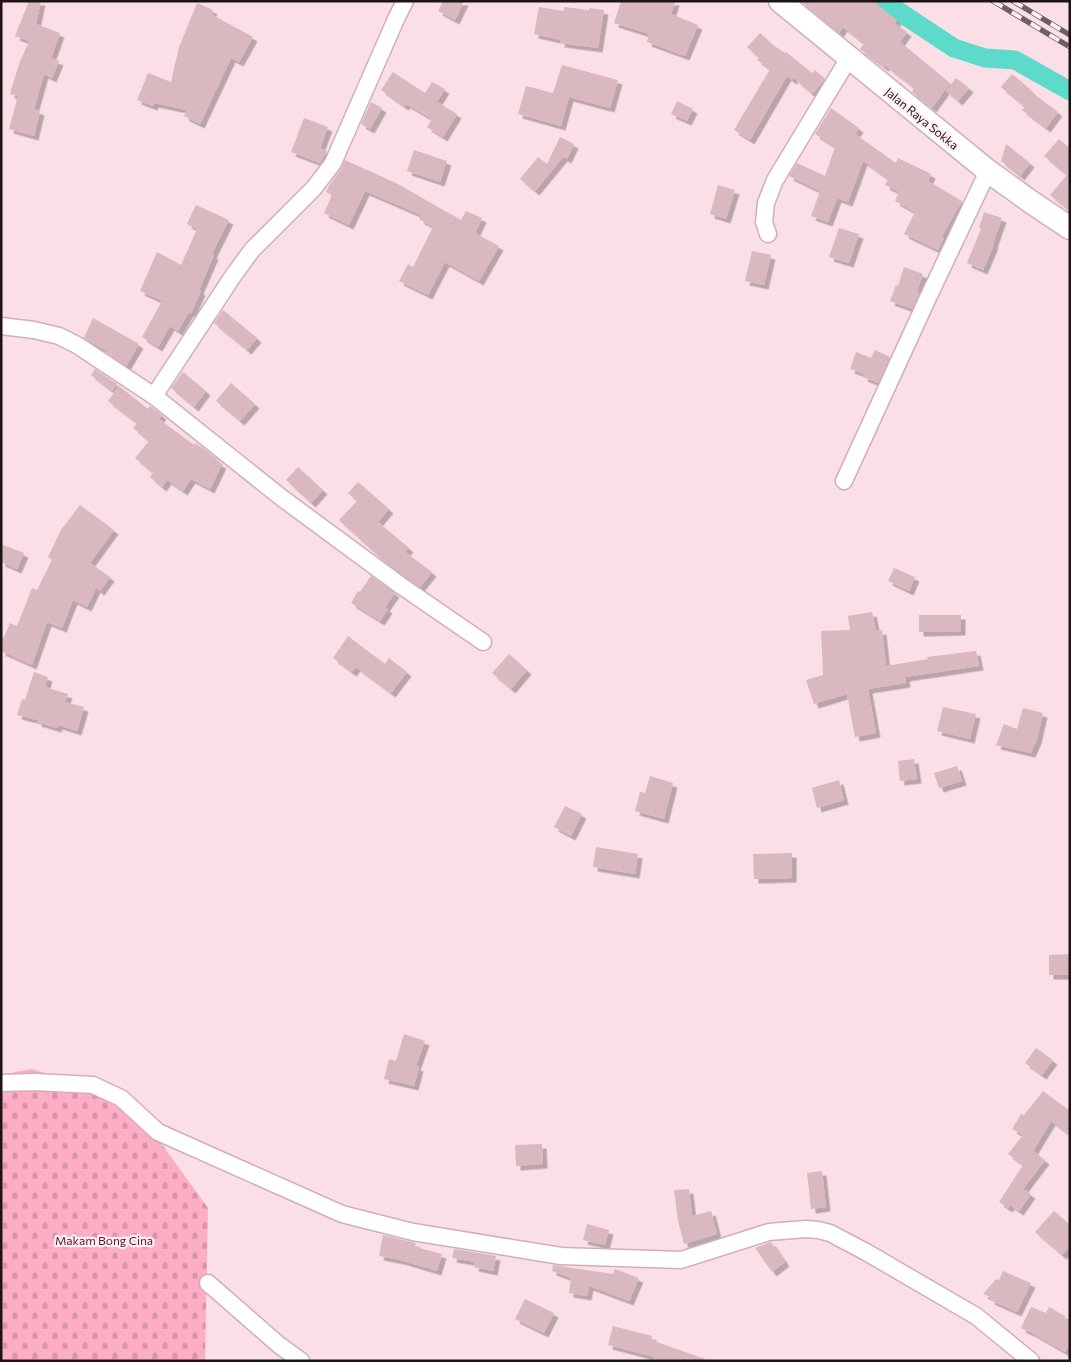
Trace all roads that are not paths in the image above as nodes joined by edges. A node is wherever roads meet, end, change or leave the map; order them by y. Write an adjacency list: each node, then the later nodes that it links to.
1 (405, 1): 8 (street)
2 (780, 1): 3 (main road, Jalan Raya Sokka)
3 (850, 58): 4 (main road, Jalan Raya Sokka); 6 (street)
4 (988, 171): 5 (main road, Jalan Raya Sokka); 9 (street)
5 (1070, 228)
6 (768, 234)
7 (1, 326): 8 (street)
8 (154, 396): 10 (street)
9 (844, 481)
10 (483, 642)
11 (1, 1083): 14 (street)
12 (208, 1283): 13 (street)
13 (301, 1361)
14 (1031, 1361)

